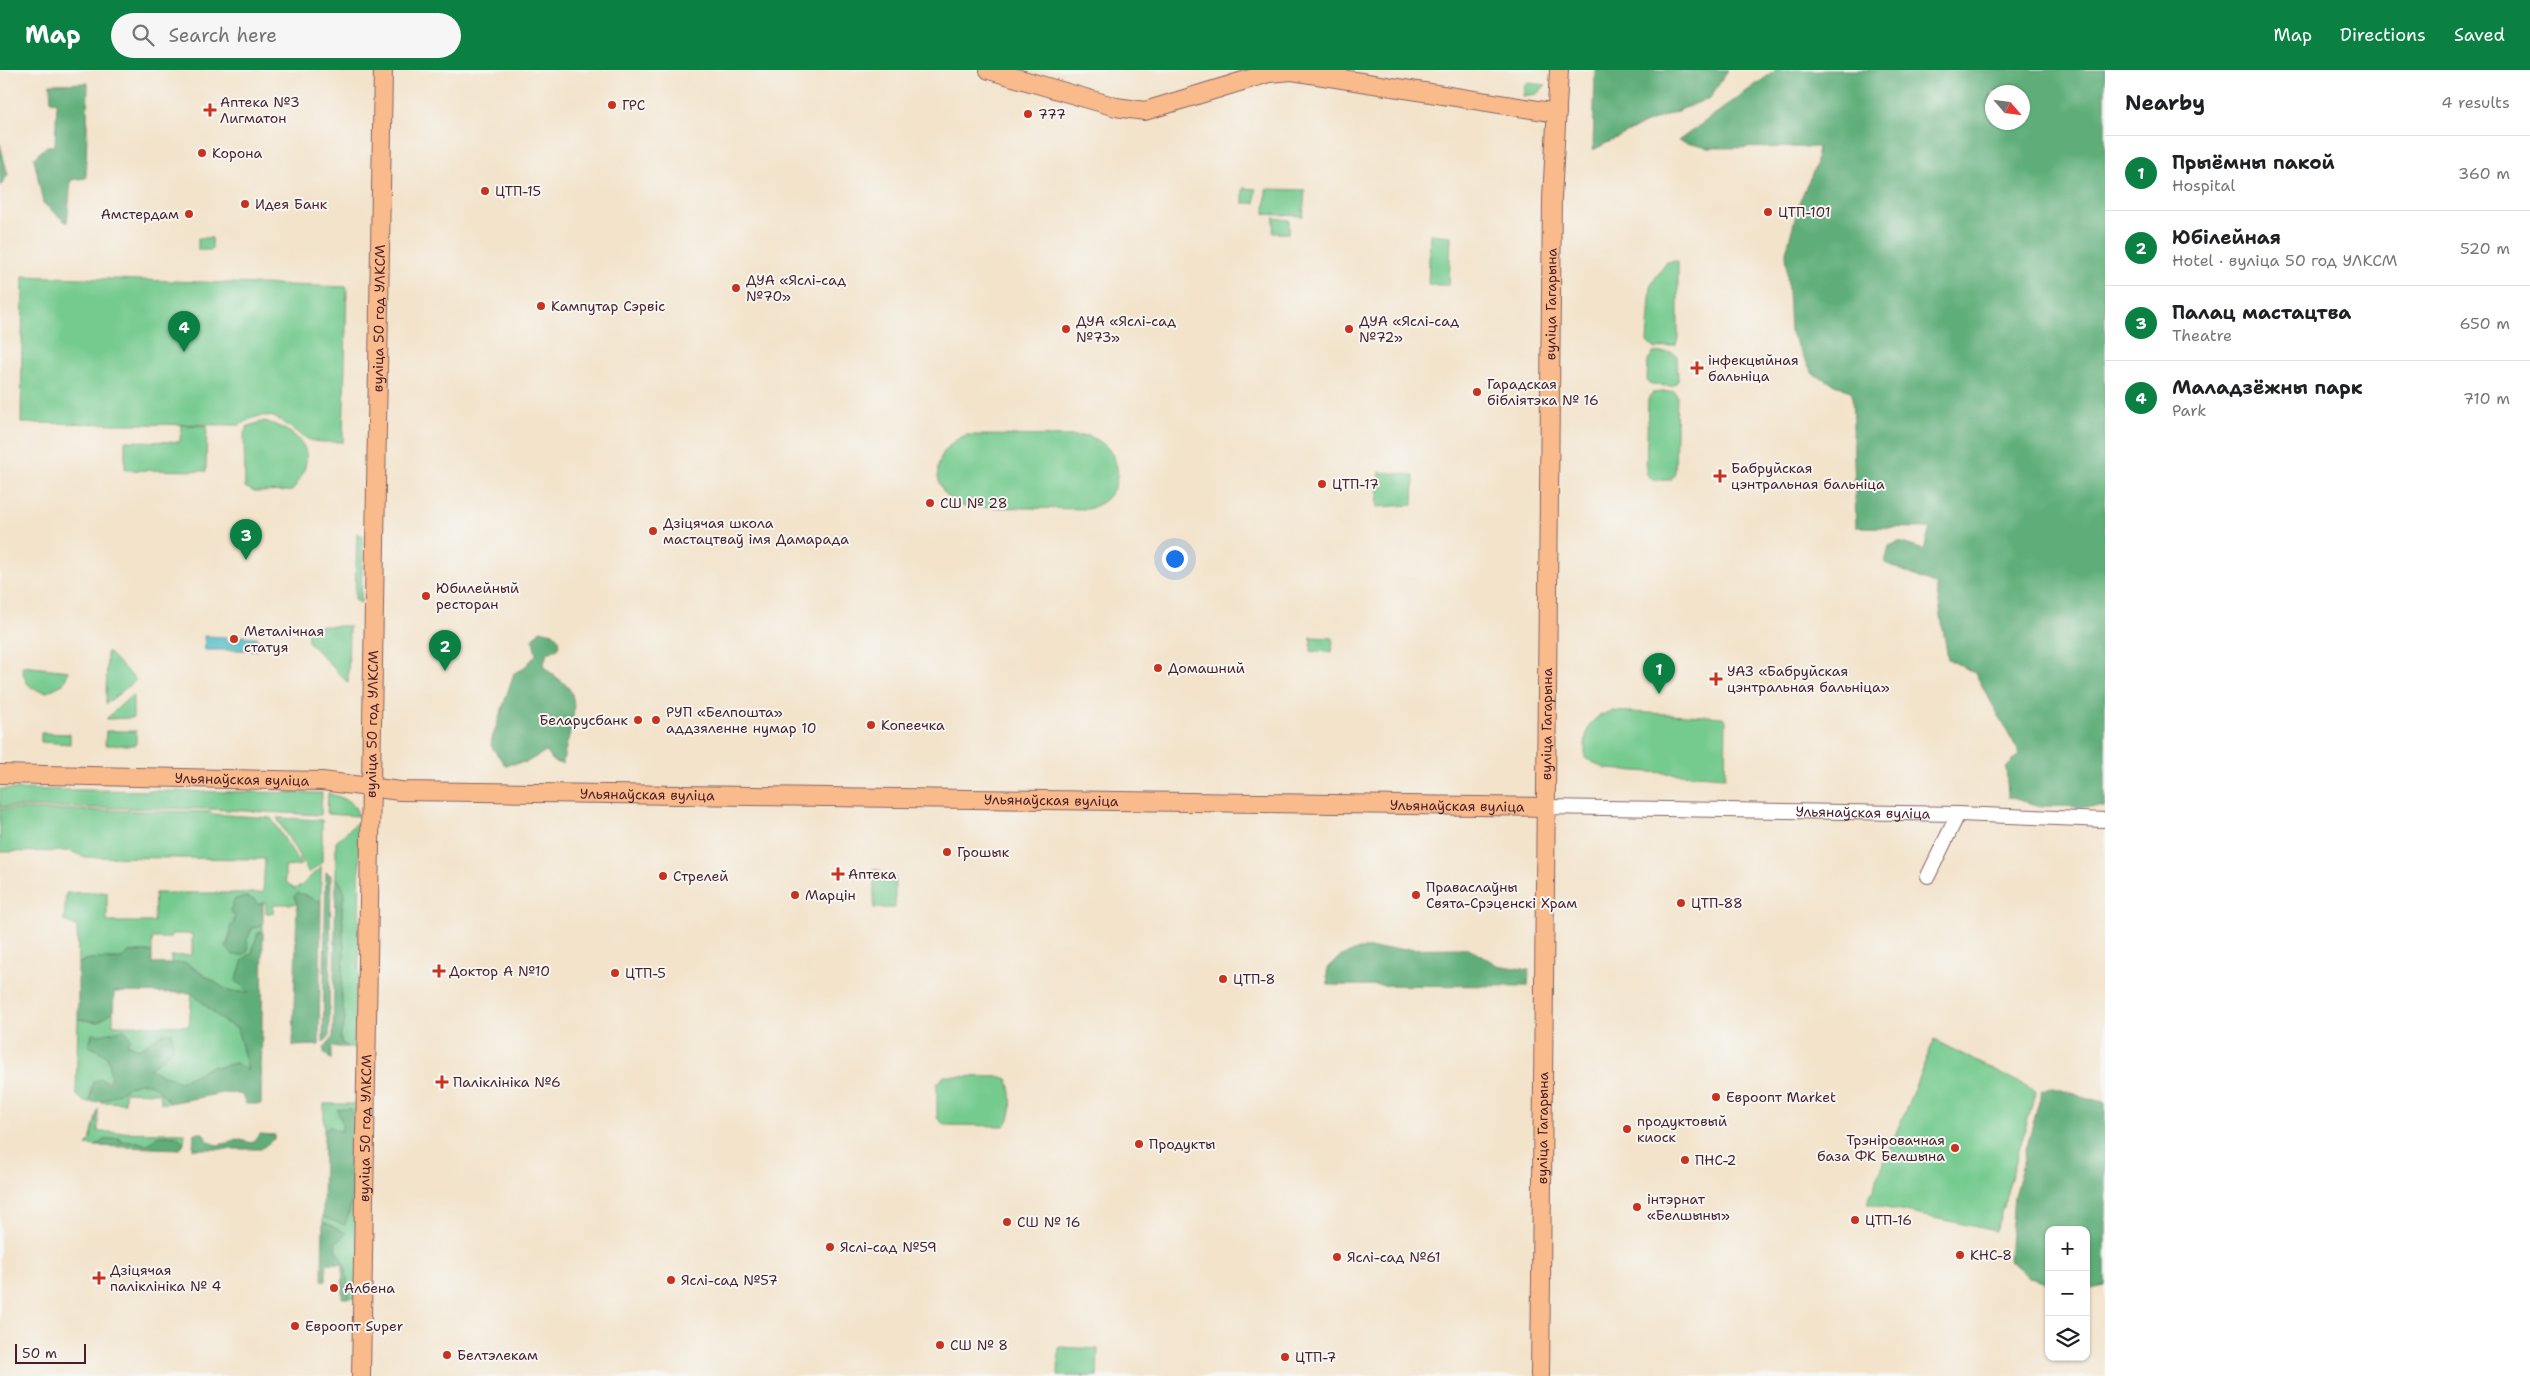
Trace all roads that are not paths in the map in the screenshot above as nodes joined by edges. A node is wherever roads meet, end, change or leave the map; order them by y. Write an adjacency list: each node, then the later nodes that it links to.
1 (383, 70): 6 (main road, вуліца 50 год УЛКСМ)
2 (989, 70): 4 (main road)
3 (1559, 70): 4 (main road, вуліца Гагарына)
4 (1556, 113): 7 (main road, вуліца Гагарына)
5 (0, 774): 6 (main road, Ульянаўская вуліца)
6 (370, 786): 7 (main road, Ульянаўская вуліца); 11 (main road, вуліца 50 год УЛКСМ)
7 (1545, 807): 8 (street, Ульянаўская вуліца); 12 (main road, вуліца Гагарына)
8 (1958, 814): 9 (street, Ульянаўская вуліца); 10 (street)
9 (2105, 820)
10 (1928, 876)
11 (361, 1376)
12 (1540, 1376)

